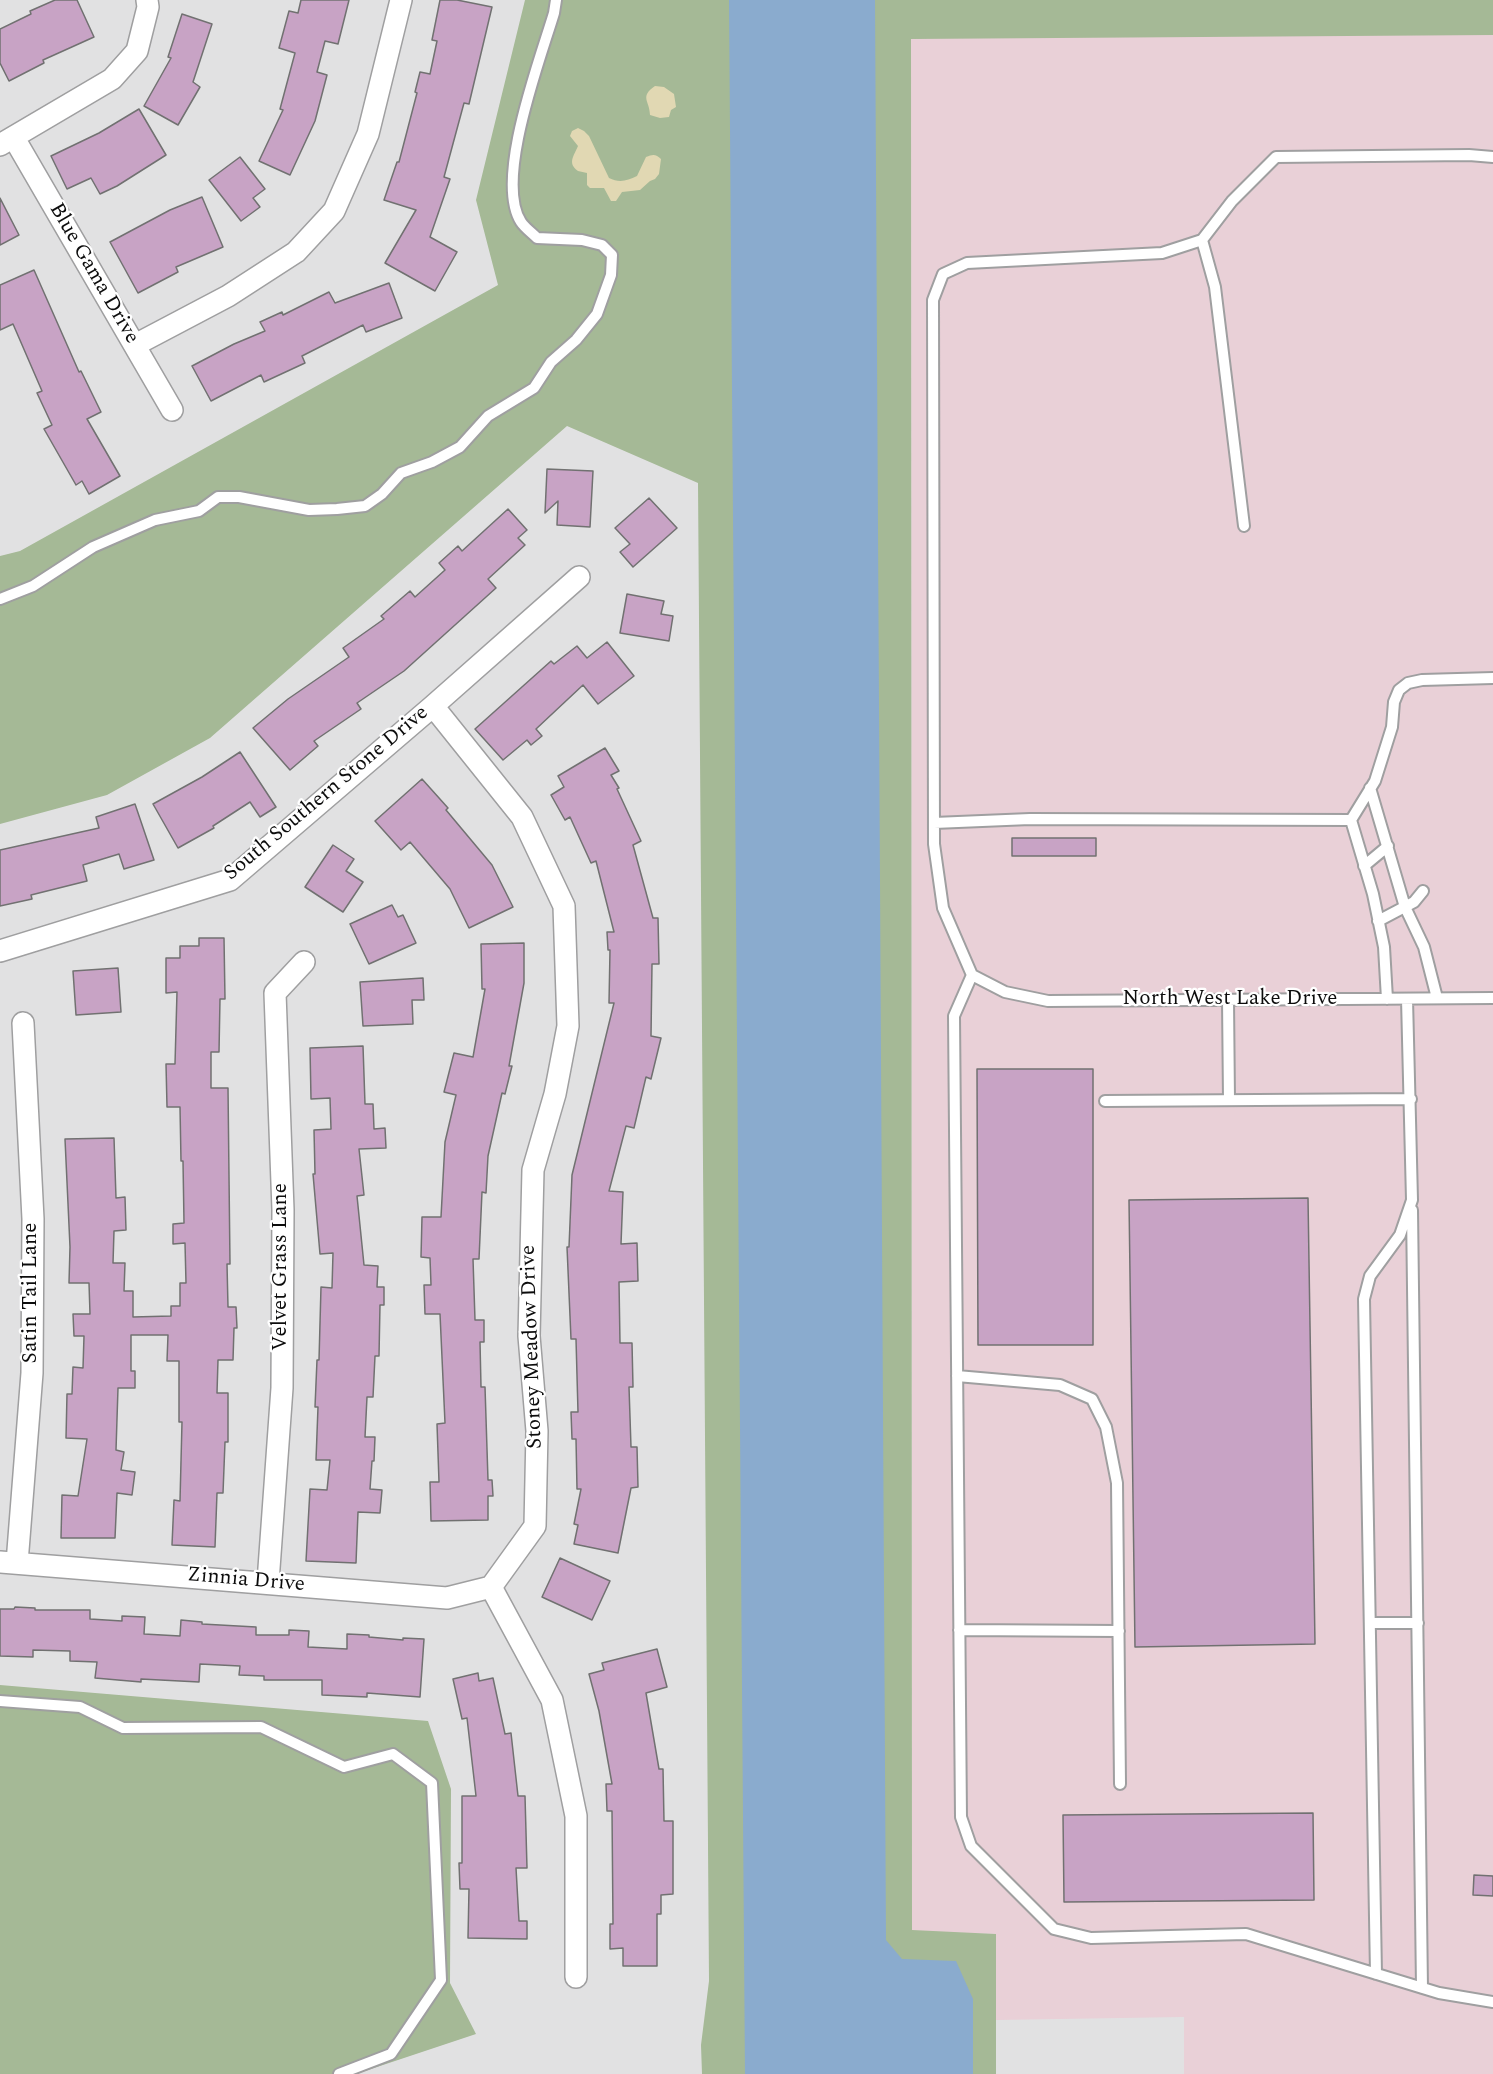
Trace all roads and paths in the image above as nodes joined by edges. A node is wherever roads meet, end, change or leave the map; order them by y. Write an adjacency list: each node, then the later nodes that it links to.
1 (147, 0): 4 (street)
2 (401, 0): 7 (street)
3 (555, 0): 11 (lane)
4 (7, 142): 7 (street, Blue Gama Drive)
5 (1493, 157): 6 (lane)
6 (1202, 240): 9 (lane); 16 (lane)
7 (135, 345): 8 (street, Blue Gama Drive)
8 (172, 410)
9 (1244, 526)
10 (579, 577): 13 (street, South Southern Stone Drive)
11 (0, 599)
12 (1493, 678): 14 (lane)
13 (433, 706): 22 (street, South Southern Stone Drive); 38 (street, Stoney Meadow Drive)
14 (1370, 788): 15 (lane); 17 (lane)
15 (1350, 820): 16 (lane); 18 (lane)
16 (934, 823): 24 (lane)
17 (1388, 846): 18 (lane); 20 (lane)
18 (1364, 866): 21 (lane)
19 (1423, 891): 20 (lane)
20 (1405, 906): 21 (lane); 25 (lane)
21 (1378, 921): 28 (lane)
22 (0, 951)
23 (304, 962): 37 (street, Velvet Grass Lane)
24 (972, 975): 27 (lane, North West Lake Drive); 35 (lane)
25 (1437, 998): 26 (lane, North West Lake Drive); 29 (lane, North West Lake Drive)
26 (1493, 998)
27 (1228, 999): 28 (lane, North West Lake Drive); 32 (lane)
28 (1387, 999): 29 (lane, North West Lake Drive)
29 (1407, 999): 31 (lane)
30 (23, 1023): 36 (street, Satin Tail Lane)
31 (1411, 1099): 32 (lane); 34 (lane)
32 (1229, 1100): 33 (lane)
33 (1105, 1101)
34 (1412, 1200): 39 (lane); 40 (lane)
35 (957, 1377): 41 (lane); 42 (lane)
36 (8, 1563): 37 (street, Zinnia Drive)
37 (268, 1582): 38 (street, Zinnia Drive)
38 (491, 1587): 46 (street)
39 (1370, 1623): 40 (lane); 45 (lane)
40 (1418, 1623): 47 (lane)
41 (959, 1630): 42 (lane); 45 (lane)
42 (1119, 1631): 44 (lane)
43 (0, 1701): 49 (lane)
44 (1120, 1785)
45 (1376, 1974): 47 (lane)
46 (576, 1977)
47 (1422, 1988): 48 (lane)
48 (1493, 2002)
49 (339, 2074)

